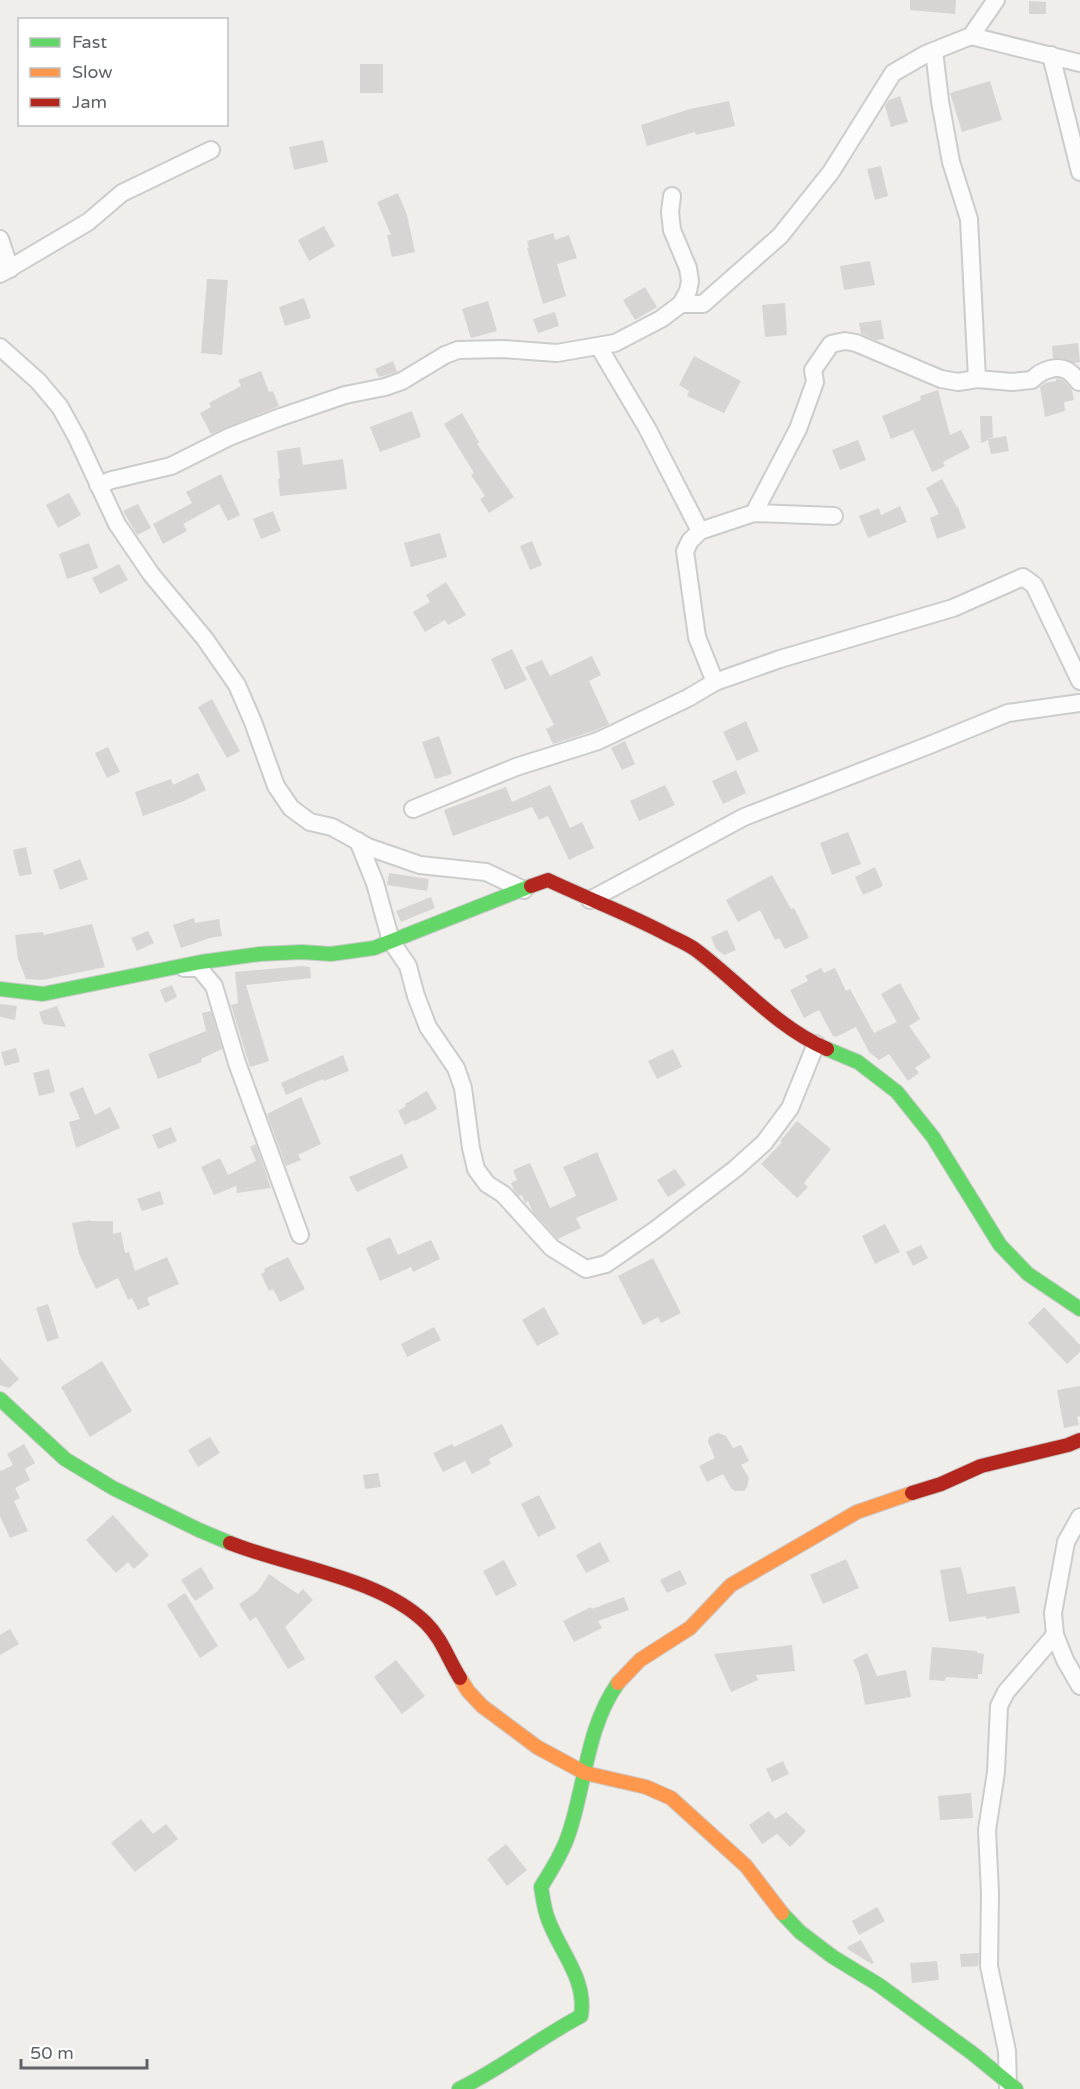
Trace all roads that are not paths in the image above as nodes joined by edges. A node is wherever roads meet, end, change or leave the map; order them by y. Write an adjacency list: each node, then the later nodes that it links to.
1 (996, 0): 2 (street)
2 (971, 36): 3 (street); 4 (street)
3 (934, 51): 11 (street); 14 (street)
4 (1051, 56): 5 (street); 7 (street)
5 (1080, 63)
6 (211, 150): 10 (street)
7 (1080, 172)
8 (672, 196): 11 (street)
9 (0, 240): 10 (street)
10 (5, 271)
11 (681, 304): 13 (street)
12 (0, 347): 16 (street)
13 (599, 347): 16 (street); 19 (street)
14 (977, 379): 15 (street); 17 (street)
15 (1079, 382)
16 (98, 485): 24 (street)
17 (754, 513): 18 (street); 19 (street)
18 (834, 516)
19 (700, 531): 21 (street)
20 (1080, 681): 21 (street)
21 (715, 682): 23 (street)
22 (1080, 703): 26 (street)
23 (413, 809)
24 (358, 841): 25 (street); 27 (street)
25 (524, 890): 26 (street); 27 (street)
26 (590, 900): 30 (street)
27 (391, 941): 28 (street); 30 (street)
28 (177, 968): 29 (street); 31 (street)
29 (0, 989)
30 (816, 1044): 32 (street)
31 (300, 1235)
32 (1080, 1309)
33 (0, 1399): 38 (street)
34 (1080, 1440): 38 (street)
35 (1080, 1517): 36 (street)
36 (1055, 1635): 37 (street); 39 (street)
37 (1080, 1686)
38 (585, 1773): 39 (street); 40 (street)
39 (1011, 2087)
40 (459, 2089)

